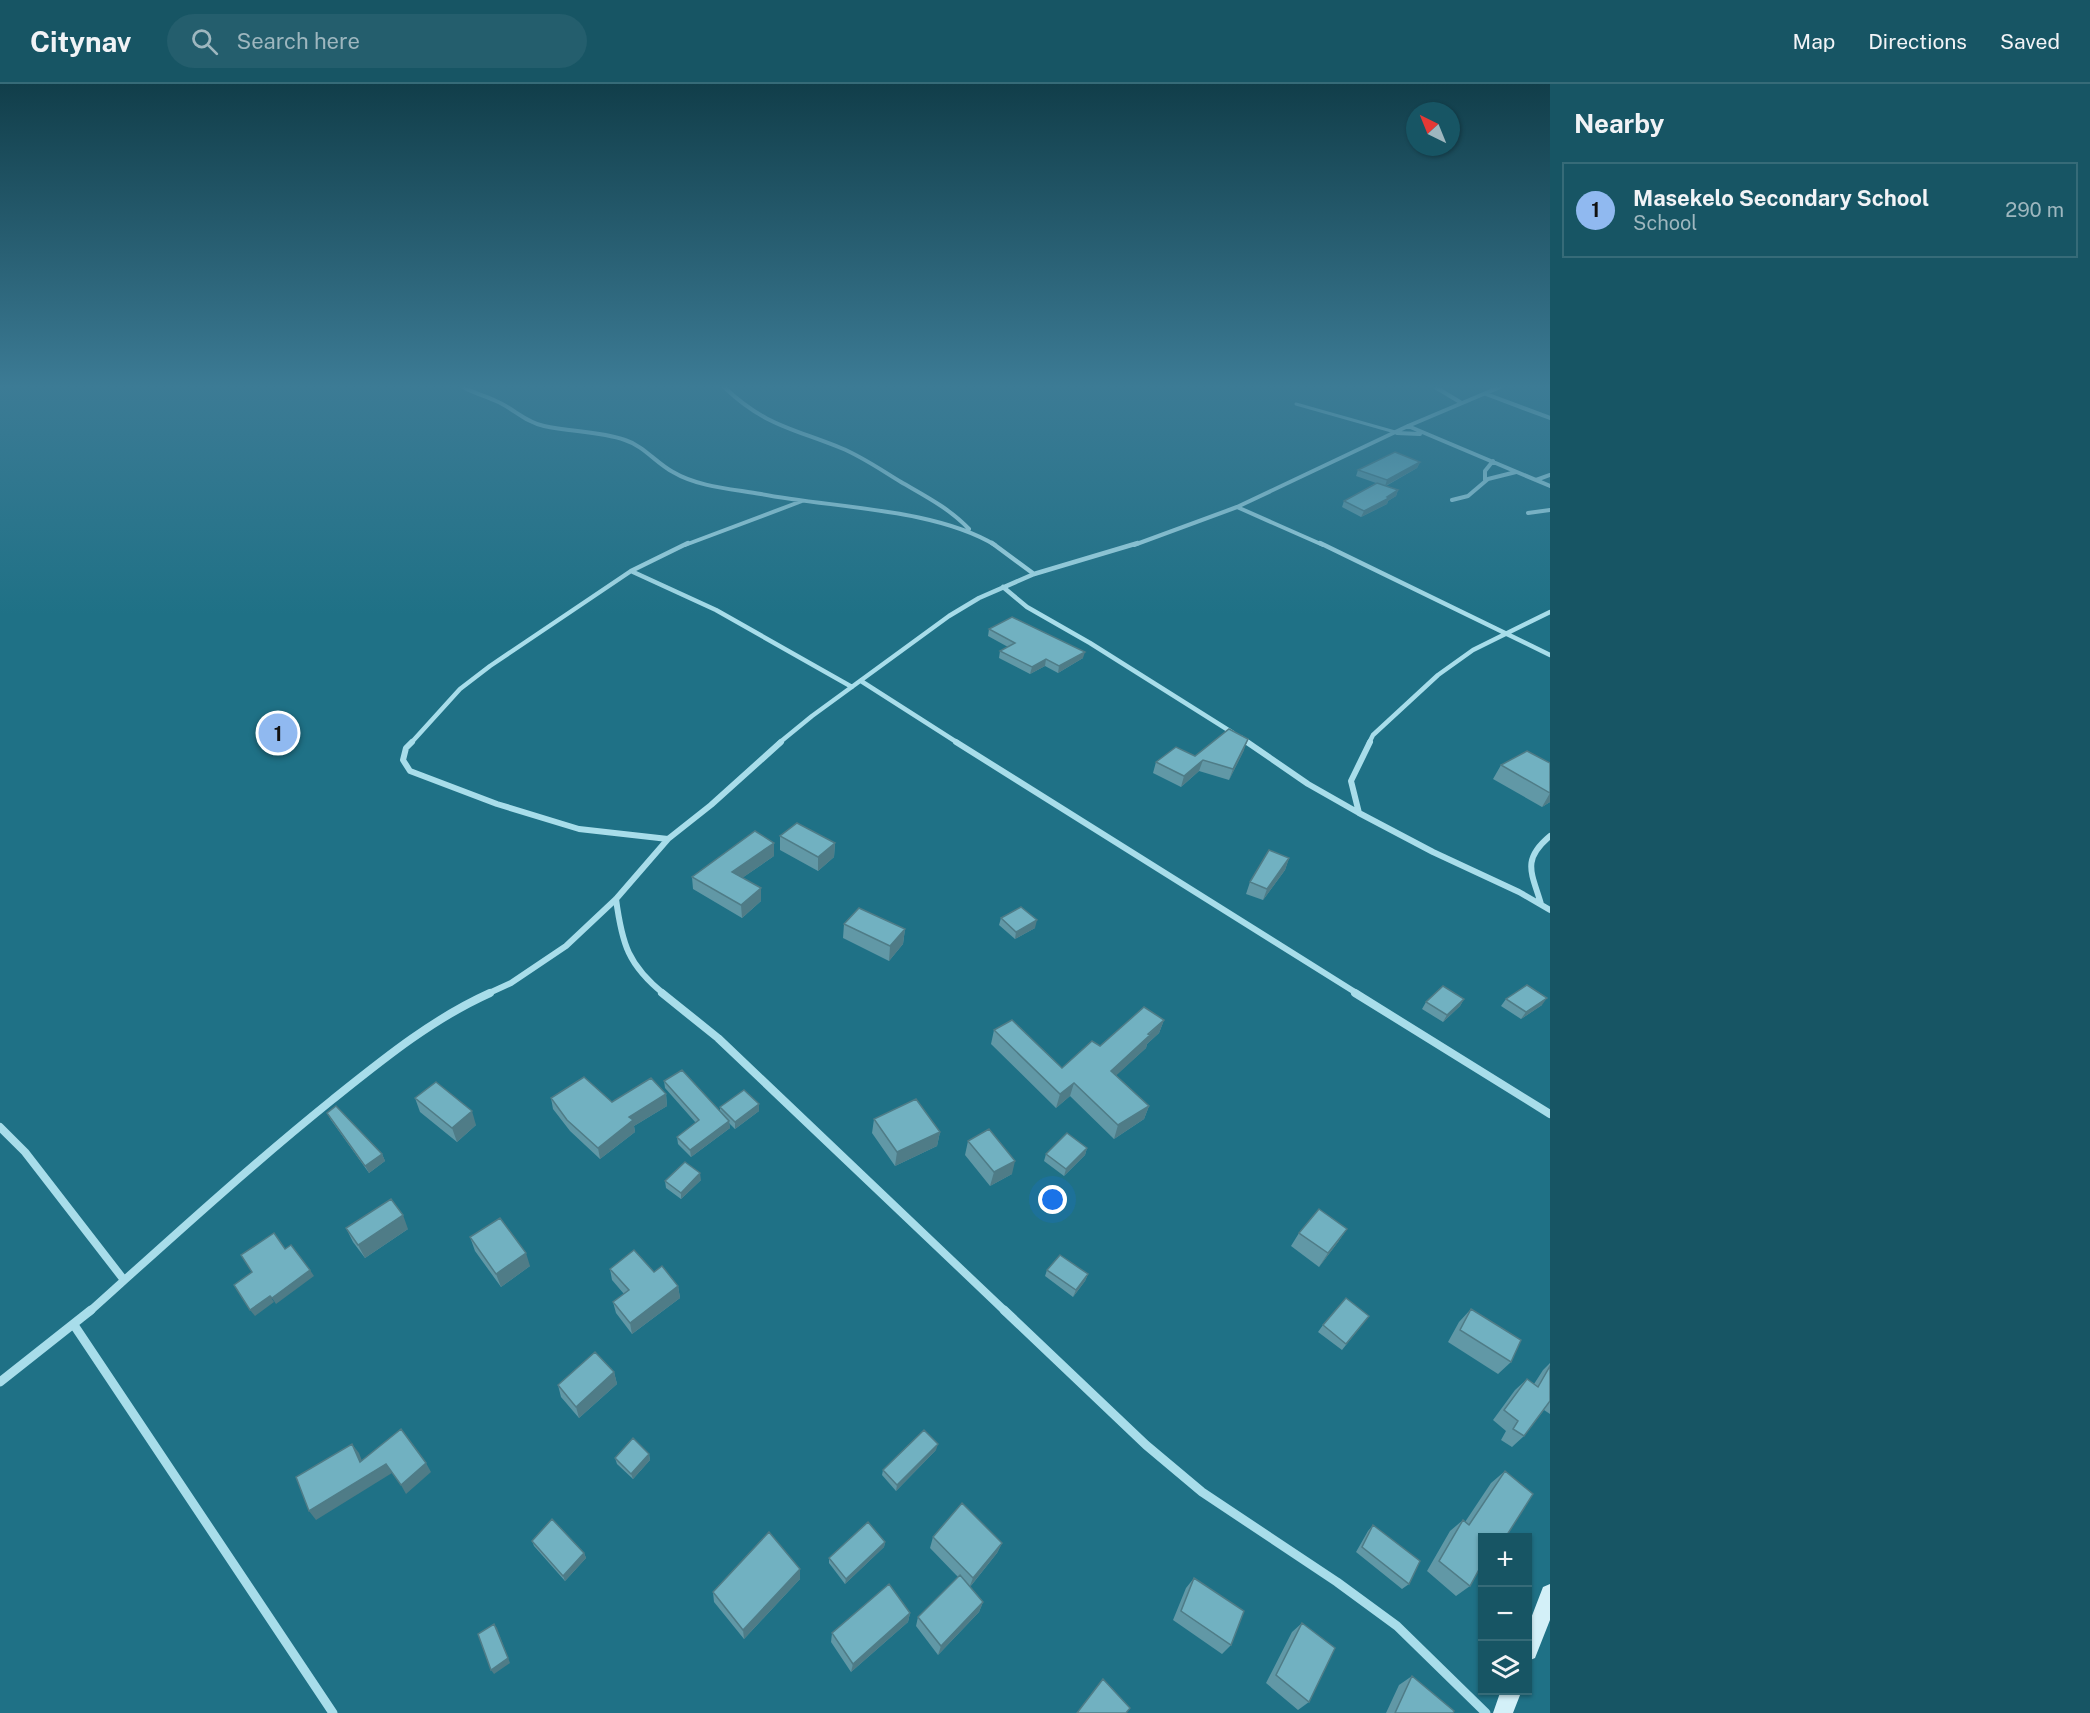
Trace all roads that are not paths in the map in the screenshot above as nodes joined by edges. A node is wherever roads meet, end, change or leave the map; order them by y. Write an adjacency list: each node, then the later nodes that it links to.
1 (661, 463): 12 (street)
2 (873, 463): 16 (street)
3 (1330, 463): 13 (street)
4 (1491, 463): 8 (street)
5 (1497, 463): 6 (street)
6 (1517, 472): 8 (street); 9 (street)
7 (1550, 476): 9 (street)
8 (1485, 480): 11 (street)
9 (1536, 480): 10 (street)
10 (1550, 486)
11 (1452, 500)
12 (802, 501): 16 (street); 17 (street)
13 (1237, 507): 18 (street); 21 (street)
14 (1550, 510): 15 (street)
15 (1528, 513)
16 (971, 531): 18 (street)
17 (631, 571): 24 (street); 27 (street)
18 (1034, 574): 19 (street)
19 (1003, 587): 23 (street); 25 (street)
20 (1550, 612): 21 (street)
21 (1506, 634): 22 (street); 25 (street)
22 (1550, 655)
23 (861, 681): 24 (street); 31 (street)
24 (852, 687): 27 (street)
25 (1359, 813): 29 (street)
26 (1550, 836): 29 (street)
27 (668, 839): 28 (street)
28 (616, 898): 33 (street); 40 (street)
29 (1540, 904): 30 (street)
30 (1550, 910)
31 (1550, 1114)
32 (0, 1127): 33 (street)
33 (124, 1280): 34 (street)
34 (74, 1325): 35 (street); 39 (street)
35 (0, 1382)
36 (1550, 1594): 37 (street)
37 (1531, 1641)
38 (1510, 1695): 41 (street)
39 (333, 1713)
40 (1486, 1713)
41 (1503, 1713)

